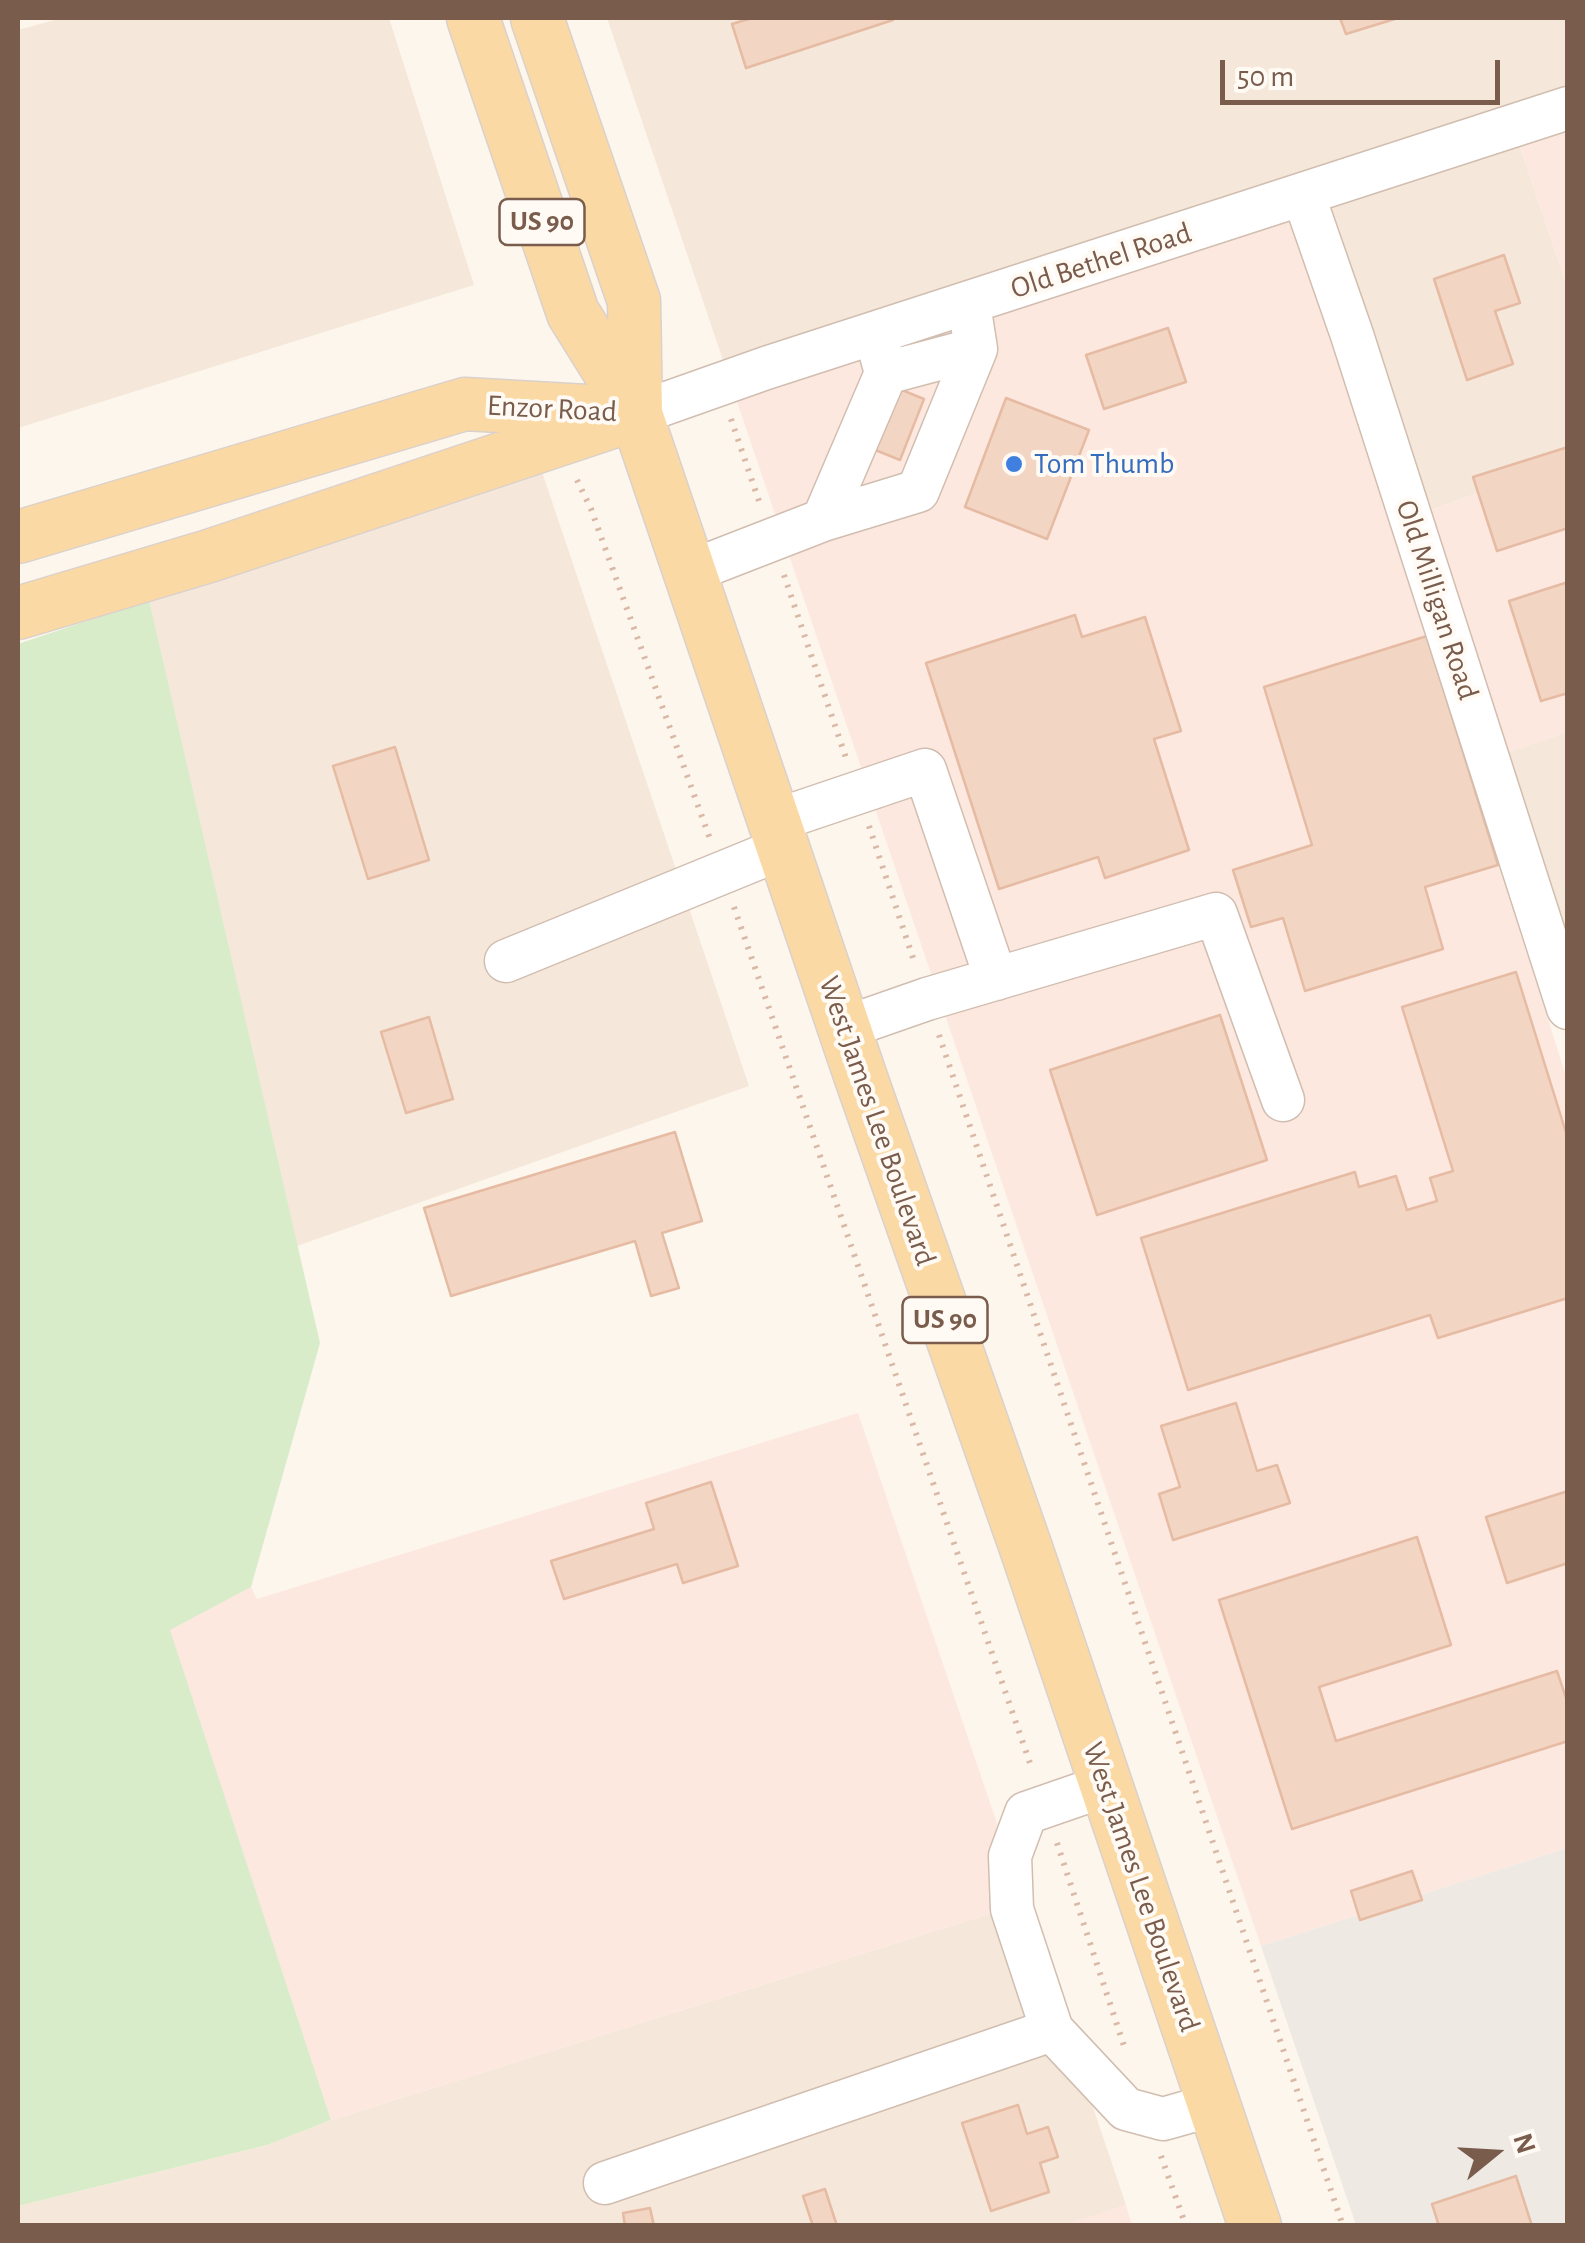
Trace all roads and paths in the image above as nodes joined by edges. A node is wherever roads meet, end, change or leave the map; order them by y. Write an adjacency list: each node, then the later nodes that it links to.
1 (474, 18): 9 (main road, West James Lee Boulevard / US 90)
2 (537, 18): 9 (main road, West James Lee Boulevard / US 90)
3 (1568, 108): 4 (street, Old Bethel Road)
4 (1303, 194): 5 (street, Old Bethel Road); 22 (street, Old Milligan Road)
5 (969, 304): 6 (street); 7 (street, Old Bethel Road)
6 (976, 349): 7 (street); 11 (street)
7 (880, 353): 8 (street, Old Bethel Road); 11 (street)
8 (719, 385): 9 (street, Old Bethel Road); 13 (path)
9 (636, 414): 10 (main road, Enzor Road); 12 (main road, Enzor Road); 14 (main road, West James Lee Boulevard / US 90)
10 (557, 440): 15 (main road, Enzor Road); 18 (path)
11 (823, 520): 13 (street)
12 (18, 537)
13 (772, 539): 14 (street); 16 (path)
14 (689, 572): 17 (main road, West James Lee Boulevard / US 90)
15 (18, 613)
16 (858, 793): 17 (street); 20 (street); 21 (path)
17 (778, 834): 18 (street); 23 (main road, West James Lee Boulevard / US 90)
18 (722, 873): 19 (street); 26 (path)
19 (506, 960)
20 (996, 979): 21 (street); 24 (street)
21 (927, 999): 23 (street); 33 (path)
22 (1568, 1008)
23 (844, 1028): 25 (main road, West James Lee Boulevard / US 90)
24 (1283, 1100)
25 (1107, 1785): 26 (street); 28 (main road, West James Lee Boulevard / US 90)
26 (1045, 1806): 27 (street); 29 (path)
27 (1052, 2030): 29 (street); 30 (street)
28 (1216, 2104): 29 (street); 32 (main road, West James Lee Boulevard / US 90)
29 (1146, 2114): 31 (path)
30 (606, 2182)
31 (1186, 2226)
32 (1255, 2226)
33 (1344, 2226)

